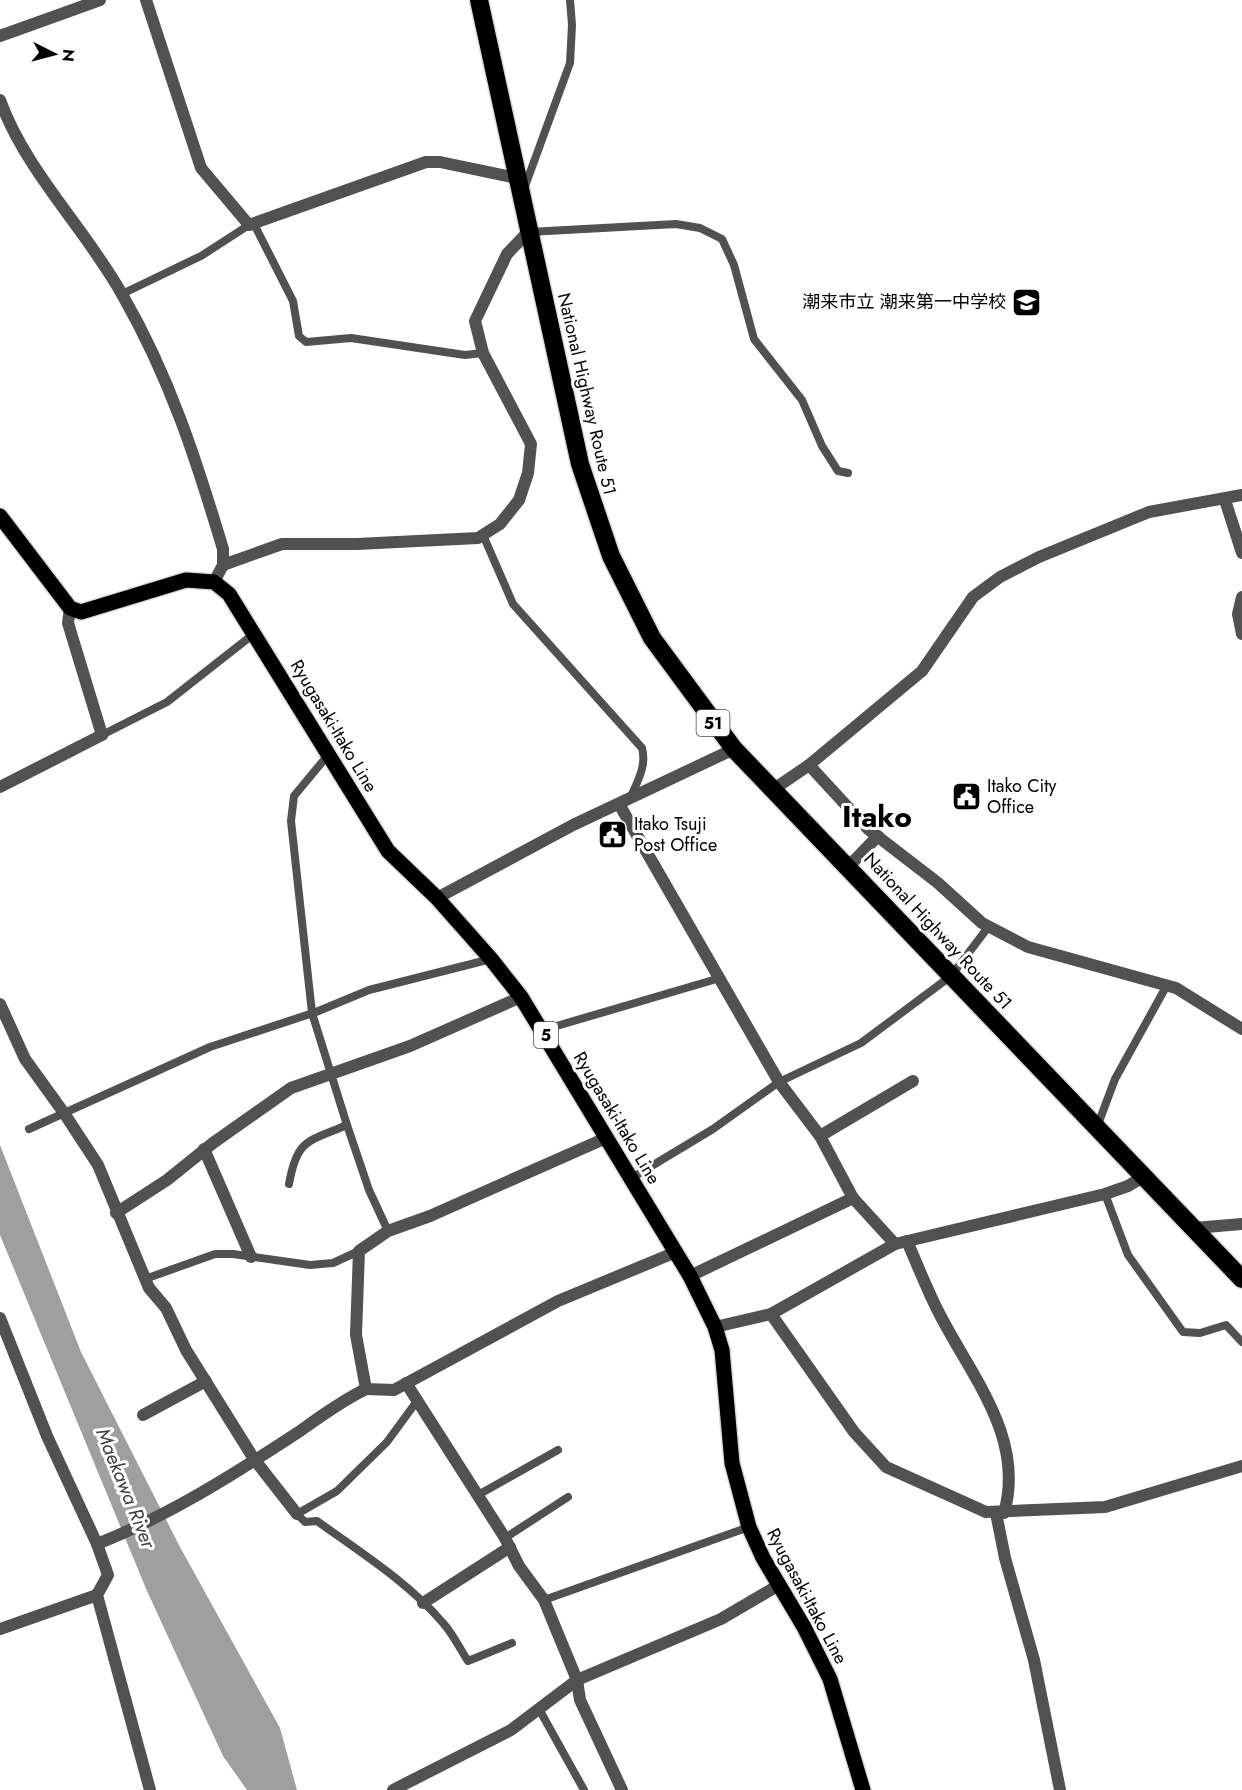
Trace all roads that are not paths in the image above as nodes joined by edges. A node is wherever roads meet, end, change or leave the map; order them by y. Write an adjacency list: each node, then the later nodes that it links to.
1 (100, 0): 5 (street)
2 (147, 0): 9 (street)
3 (479, 0): 7 (highway, National Highway Route 51 / 51)
4 (570, 0): 8 (lane)
5 (0, 36)
6 (0, 100): 11 (street)
7 (516, 178): 8 (highway, National Highway Route 51 / 51); 9 (street)
8 (521, 199): 10 (highway, National Highway Route 51 / 51)
9 (252, 224): 11 (lane); 12 (lane)
10 (528, 232): 12 (street); 13 (lane); 26 (highway, National Highway Route 51 / 51)
11 (122, 294): 19 (street)
12 (483, 353): 17 (street)
13 (848, 473)
14 (1242, 495): 15 (street)
15 (1224, 500): 18 (street); 28 (street)
16 (0, 516): 22 (main road)
17 (483, 536): 19 (street); 31 (lane)
18 (1242, 554)
19 (223, 564): 20 (street)
20 (214, 582): 22 (main road); 23 (main road, Ryugasaki-Itako Line / 5)
21 (1242, 597): 24 (street)
22 (70, 608): 25 (street)
23 (255, 633): 25 (lane); 27 (main road, Ryugasaki-Itako Line / 5)
24 (1242, 634)
25 (102, 735): 29 (street)
26 (734, 749): 30 (highway, National Highway Route 51 / 51); 31 (street)
27 (328, 755): 34 (main road, Ryugasaki-Itako Line / 5); 42 (lane)
28 (809, 765): 30 (street); 32 (street)
29 (0, 787)
30 (774, 789): 33 (highway, National Highway Route 51 / 51)
31 (625, 801): 34 (street); 38 (street)
32 (878, 836): 33 (street); 35 (street)
33 (849, 866): 37 (highway, National Highway Route 51 / 51)
34 (437, 898): 36 (main road, Ryugasaki-Itako Line / 5)
35 (989, 926): 37 (lane); 39 (street)
36 (491, 958): 40 (main road, Ryugasaki-Itako Line / 5); 42 (lane)
37 (951, 976): 47 (lane); 50 (highway, National Highway Route 51 / 51)
38 (720, 978): 44 (lane); 47 (street)
39 (1167, 985): 43 (street); 50 (lane)
40 (521, 997): 44 (main road, Ryugasaki-Itako Line / 5); 45 (street)
41 (0, 1004): 48 (street)
42 (312, 1013): 45 (lane); 48 (lane)
43 (1242, 1029)
44 (543, 1030): 53 (main road, Ryugasaki-Itako Line / 5)
45 (329, 1073): 49 (lane); 54 (street)
46 (913, 1081): 52 (street)
47 (779, 1082): 52 (street); 56 (lane)
48 (64, 1113): 51 (lane); 60 (street)
49 (346, 1125): 57 (lane); 63 (lane)
50 (1096, 1128): 55 (highway, National Highway Route 51 / 51)
51 (29, 1129)
52 (820, 1136): 59 (street)
53 (606, 1138): 56 (main road, Ryugasaki-Itako Line / 5); 63 (street)
54 (204, 1149): 60 (street); 67 (street)
55 (1143, 1177): 58 (street); 62 (highway, National Highway Route 51 / 51)
56 (630, 1179): 66 (main road, Ryugasaki-Itako Line / 5)
57 (289, 1184)
58 (1105, 1194): 64 (street); 74 (lane)
59 (853, 1198): 64 (street); 68 (street)
60 (116, 1212): 69 (street)
61 (1242, 1224): 62 (street)
62 (1194, 1228): 70 (highway, National Highway Route 51 / 51)
63 (388, 1231): 65 (street)
64 (901, 1243): 71 (street); 85 (street)
65 (359, 1251): 67 (lane); 77 (street)
66 (676, 1252): 68 (main road, Ryugasaki-Itako Line / 5); 76 (street)
67 (251, 1257): 69 (lane)
68 (690, 1276): 73 (main road, Ryugasaki-Itako Line / 5)
69 (145, 1279): 75 (street)
70 (1242, 1279)
71 (771, 1314): 73 (street); 85 (street)
72 (0, 1318): 89 (street)
73 (714, 1327): 87 (main road, Ryugasaki-Itako Line / 5)
74 (1242, 1342)
75 (206, 1381): 79 (street); 81 (street)
76 (406, 1383): 77 (street); 78 (street)
77 (366, 1389): 81 (street)
78 (417, 1401): 83 (street); 86 (lane)
79 (143, 1415)
80 (558, 1450): 83 (lane)
81 (254, 1459): 86 (street); 89 (street)
82 (1242, 1466): 85 (street)
83 (478, 1495): 88 (street)
84 (568, 1497): 88 (lane)
85 (1000, 1513): 103 (street)
86 (297, 1514): 93 (lane)
87 (749, 1527): 90 (main road, Ryugasaki-Itako Line / 5); 92 (lane)
88 (507, 1542): 92 (street); 93 (street)
89 (97, 1544): 91 (street)
90 (779, 1585): 96 (street); 102 (main road, Ryugasaki-Itako Line / 5)
91 (98, 1595): 94 (street); 98 (street)
92 (544, 1600): 96 (street)
93 (423, 1603): 95 (lane)
94 (0, 1629)
95 (512, 1643)
96 (577, 1680): 97 (street); 101 (street)
97 (539, 1709): 99 (street); 100 (lane)
98 (150, 1790)
99 (393, 1790)
100 (584, 1790)
101 (622, 1790)
102 (863, 1790)
103 (1059, 1790)

